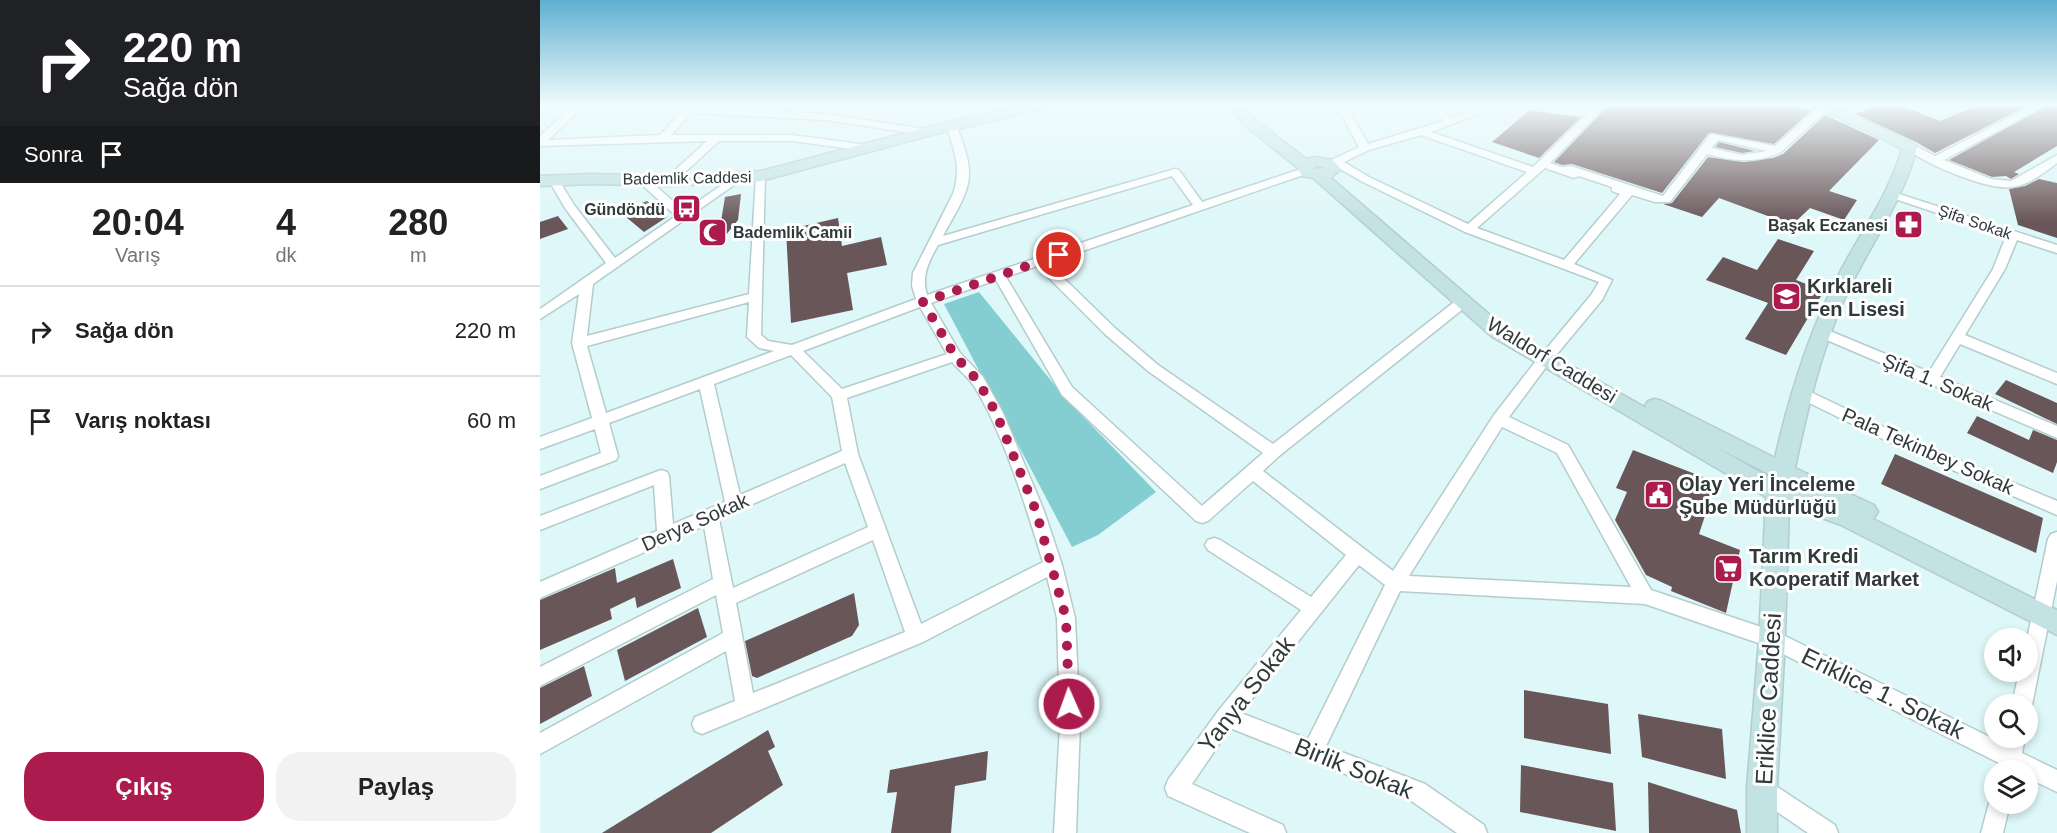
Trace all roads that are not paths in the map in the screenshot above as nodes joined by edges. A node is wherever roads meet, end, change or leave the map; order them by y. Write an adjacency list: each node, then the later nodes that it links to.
1 (710, 144): 32 (street)
2 (841, 144): 17 (street)
3 (882, 144): 17 (street, Bademlik Caddesi)
4 (957, 144): 38 (street)
5 (1284, 144): 23 (street, Waldorf Caddesi)
6 (1294, 144): 23 (street, Waldorf Caddesi)
7 (1363, 144): 18 (street)
8 (1379, 144): 18 (street)
9 (1460, 144): 24 (street)
10 (1562, 144): 24 (street)
11 (1710, 144): 19 (street)
12 (1750, 144): 20 (street)
13 (1783, 144): 20 (street)
14 (1903, 144): 16 (street)
15 (1967, 144): 22 (street)
16 (1910, 147): 22 (street); 33 (street, Eriklice Caddesi)
17 (867, 148): 27 (street, Bademlik Caddesi)
18 (1365, 148): 23 (street)
19 (1706, 150): 20 (street); 25 (street)
20 (1777, 150)
21 (2057, 158): 22 (street)
22 (1934, 161)
23 (1321, 167): 34 (street); 36 (street); 47 (street, Waldorf Caddesi); 53 (street, Waldorf Caddesi)
24 (1538, 168): 36 (street); 42 (street)
25 (1567, 168)
26 (2057, 170): 28 (street)
27 (761, 176): 29 (street, Bademlik Caddesi); 45 (street)
28 (2057, 176)
29 (739, 178): 32 (street, Bademlik Caddesi); 35 (street)
30 (547, 180): 31 (street, Bademlik Caddesi); 41 (street)
31 (643, 180): 32 (street, Bademlik Caddesi); 35 (street)
32 (669, 181)
33 (1893, 195): 37 (street, Şifa Sokak); 49 (street, Eriklice Caddesi)
34 (1200, 208): 38 (street); 40 (street)
35 (683, 216): 41 (street)
36 (1468, 229): 42 (street)
37 (2013, 234): 39 (street, Şifa Sokak); 50 (street)
38 (935, 242): 46 (street)
39 (2057, 249)
40 (1039, 261): 43 (street); 64 (street)
41 (614, 265): 44 (street)
42 (1566, 265): 53 (street)
43 (999, 275): 46 (street); 66 (street)
44 (587, 284): 48 (street); 51 (street)
45 (757, 296): 51 (street); 52 (street)
46 (923, 302): 52 (street); 54 (street)
47 (1463, 302): 53 (street, Waldorf Caddesi); 64 (street)
48 (540, 315)
49 (1820, 332): 56 (street, Şifa 1. Sokak); 58 (street, Eriklice Caddesi)
50 (1957, 337): 55 (street); 56 (street)
51 (579, 344): 61 (street)
52 (793, 349): 57 (street); 59 (street)
53 (1548, 355): 60 (street); 67 (street, Waldorf Caddesi)
54 (955, 356): 59 (street); 78 (street)
55 (2057, 379)
56 (1931, 380): 62 (street, Şifa 1. Sokak)
57 (706, 381): 61 (street); 69 (street)
58 (1800, 393): 67 (street, Eriklice Caddesi); 70 (street, Pala Tekinbey Sokak)
59 (839, 394): 65 (street)
60 (1500, 419): 79 (street); 82 (street)
61 (601, 421): 63 (street); 68 (street)
62 (2057, 432)
63 (540, 443)
64 (1273, 452): 66 (street)
65 (850, 454): 69 (street, Derya Sokak); 73 (street)
66 (1253, 472): 77 (street)
67 (1774, 479): 84 (street, Waldorf Caddesi); 87 (street, Eriklice Caddesi)
68 (540, 483)
69 (734, 505): 71 (street, Derya Sokak)
70 (2057, 508)
71 (710, 515): 74 (street, Derya Sokak); 81 (street)
72 (540, 523): 74 (street)
73 (878, 530): 81 (street); 85 (street)
74 (666, 535): 80 (street, Derya Sokak)
75 (2057, 538): 84 (street)
76 (1214, 545): 83 (street)
77 (1358, 554): 79 (street); 83 (street, Yanya Sokak)
78 (1053, 565): 85 (street); 100 (street)
79 (1395, 583): 82 (street, Eriklice 1. Sokak); 94 (street)
80 (540, 590)
81 (724, 591): 86 (street); 88 (street)
82 (1645, 596): 87 (street, Eriklice 1. Sokak)
83 (1313, 608): 91 (street, Yanya Sokak)
84 (2049, 611): 89 (street)
85 (916, 636): 90 (street)
86 (733, 637): 90 (street); 93 (street)
87 (1772, 639): 95 (street, Eriklice 1. Sokak); 97 (street, Eriklice Caddesi)
88 (540, 676)
89 (2025, 694)
90 (746, 706): 92 (street)
91 (1226, 717): 94 (street, Birlik Sokak); 101 (street, Yanya Sokak)
92 (702, 724)
93 (540, 744)
94 (1313, 750): 102 (street, Birlik Sokak)
95 (2012, 755): 96 (street, Eriklice 1. Sokak)
96 (2057, 781)
97 (1762, 788): 103 (street, Eriklice Caddesi); 104 (street)
98 (1998, 814): 99 (street)
99 (1996, 831)
100 (1065, 833)
101 (1275, 833)
102 (1476, 833)
103 (1762, 833)
104 (1827, 833)

